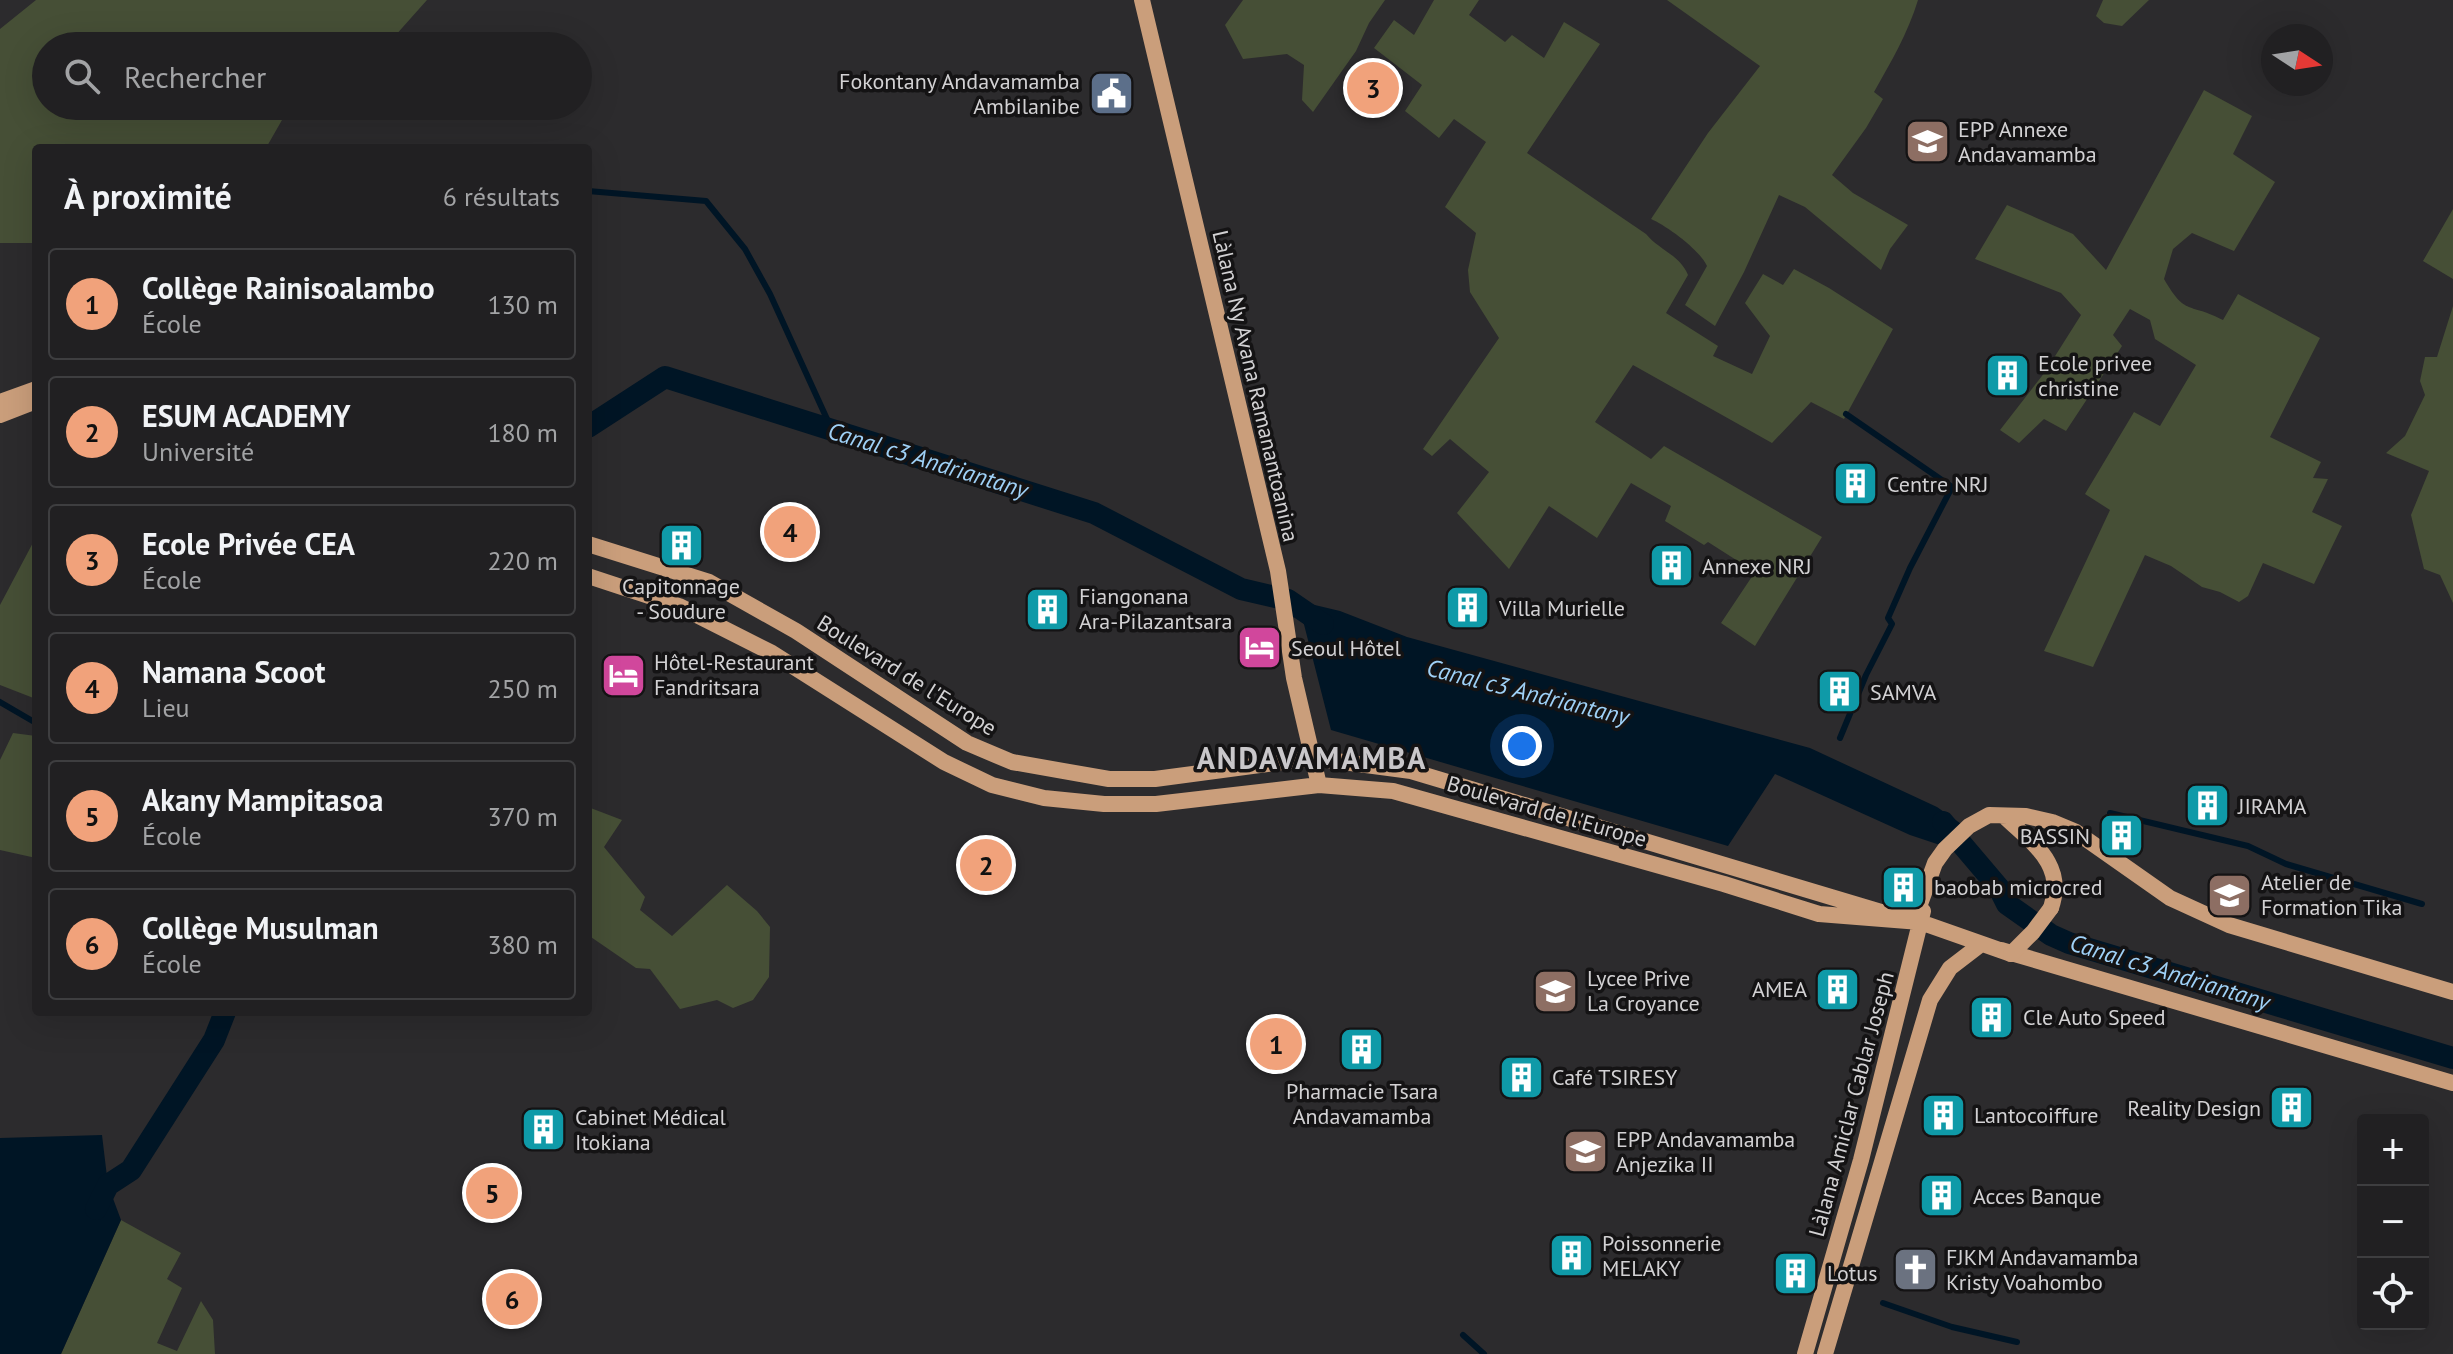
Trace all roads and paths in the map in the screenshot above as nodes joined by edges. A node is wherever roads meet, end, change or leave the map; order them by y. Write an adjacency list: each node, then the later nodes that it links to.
1 (1142, 0): 8 (street, Làlana Ny Avana Ramanantoanina)
2 (32, 390): 3 (street)
3 (0, 402)
4 (32, 403): 5 (street)
5 (0, 415)
6 (592, 545): 8 (street, Boulevard de l'Europe)
7 (592, 577): 9 (street, Boulevard de l'Europe)
8 (1313, 758): 9 (street, Làlana Ny Avana Ramanantoanina); 11 (street, Boulevard de l'Europe)
9 (1319, 785): 12 (street, Boulevard de l'Europe)
10 (1996, 815): 11 (street); 13 (street, bridge); 14 (street)
11 (1935, 863): 12 (street, Làlana Amiclar Cablar Joseph)
12 (1920, 922): 13 (street); 16 (street, Làlana Amiclar Cablar Joseph)
13 (1980, 945): 15 (street); 17 (street, Làlana Amiclar Cablar Joseph)
14 (2453, 992)
15 (2453, 1083)
16 (1805, 1354)
17 (1825, 1354)

